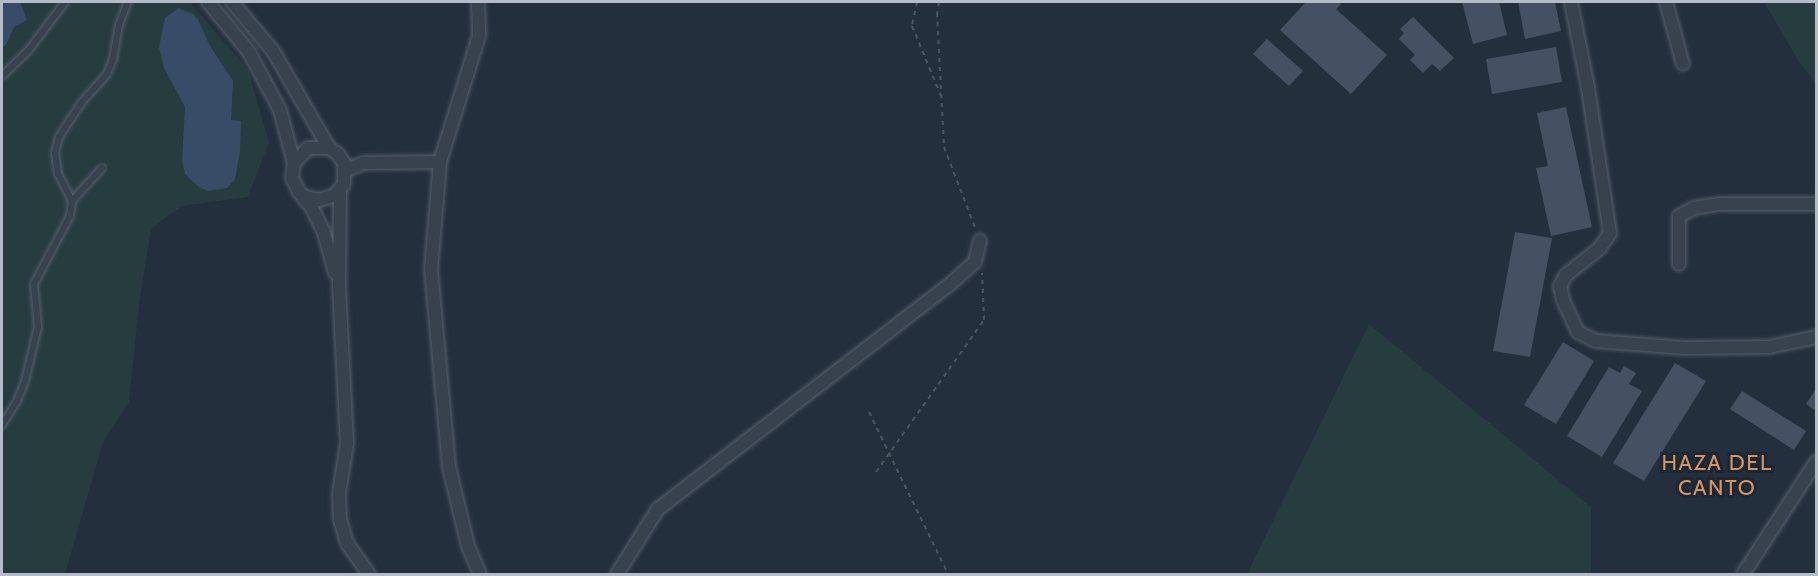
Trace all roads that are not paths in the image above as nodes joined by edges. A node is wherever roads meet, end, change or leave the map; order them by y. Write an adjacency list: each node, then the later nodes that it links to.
1 (65, 2): 9 (lane)
2 (128, 2): 17 (lane)
3 (208, 2): 12 (street)
4 (232, 2): 10 (street)
5 (478, 2): 11 (street)
6 (1571, 2): 22 (street)
7 (1666, 2): 8 (street)
8 (1683, 64)
9 (2, 76)
10 (329, 148): 12 (street); 14 (street)
11 (440, 162): 14 (street); 26 (street)
12 (294, 163): 16 (street)
13 (102, 168): 17 (lane)
14 (346, 170): 15 (street)
15 (340, 190): 16 (street); 21 (street)
16 (299, 192): 21 (street)
17 (72, 201): 23 (lane)
18 (1816, 204): 20 (street)
19 (980, 241): 27 (street)
20 (1679, 264)
21 (339, 286): 25 (street)
22 (1816, 337)
23 (2, 425)
24 (1816, 462): 28 (street)
25 (369, 574)
26 (480, 574)
27 (617, 574)
28 (1743, 574)

